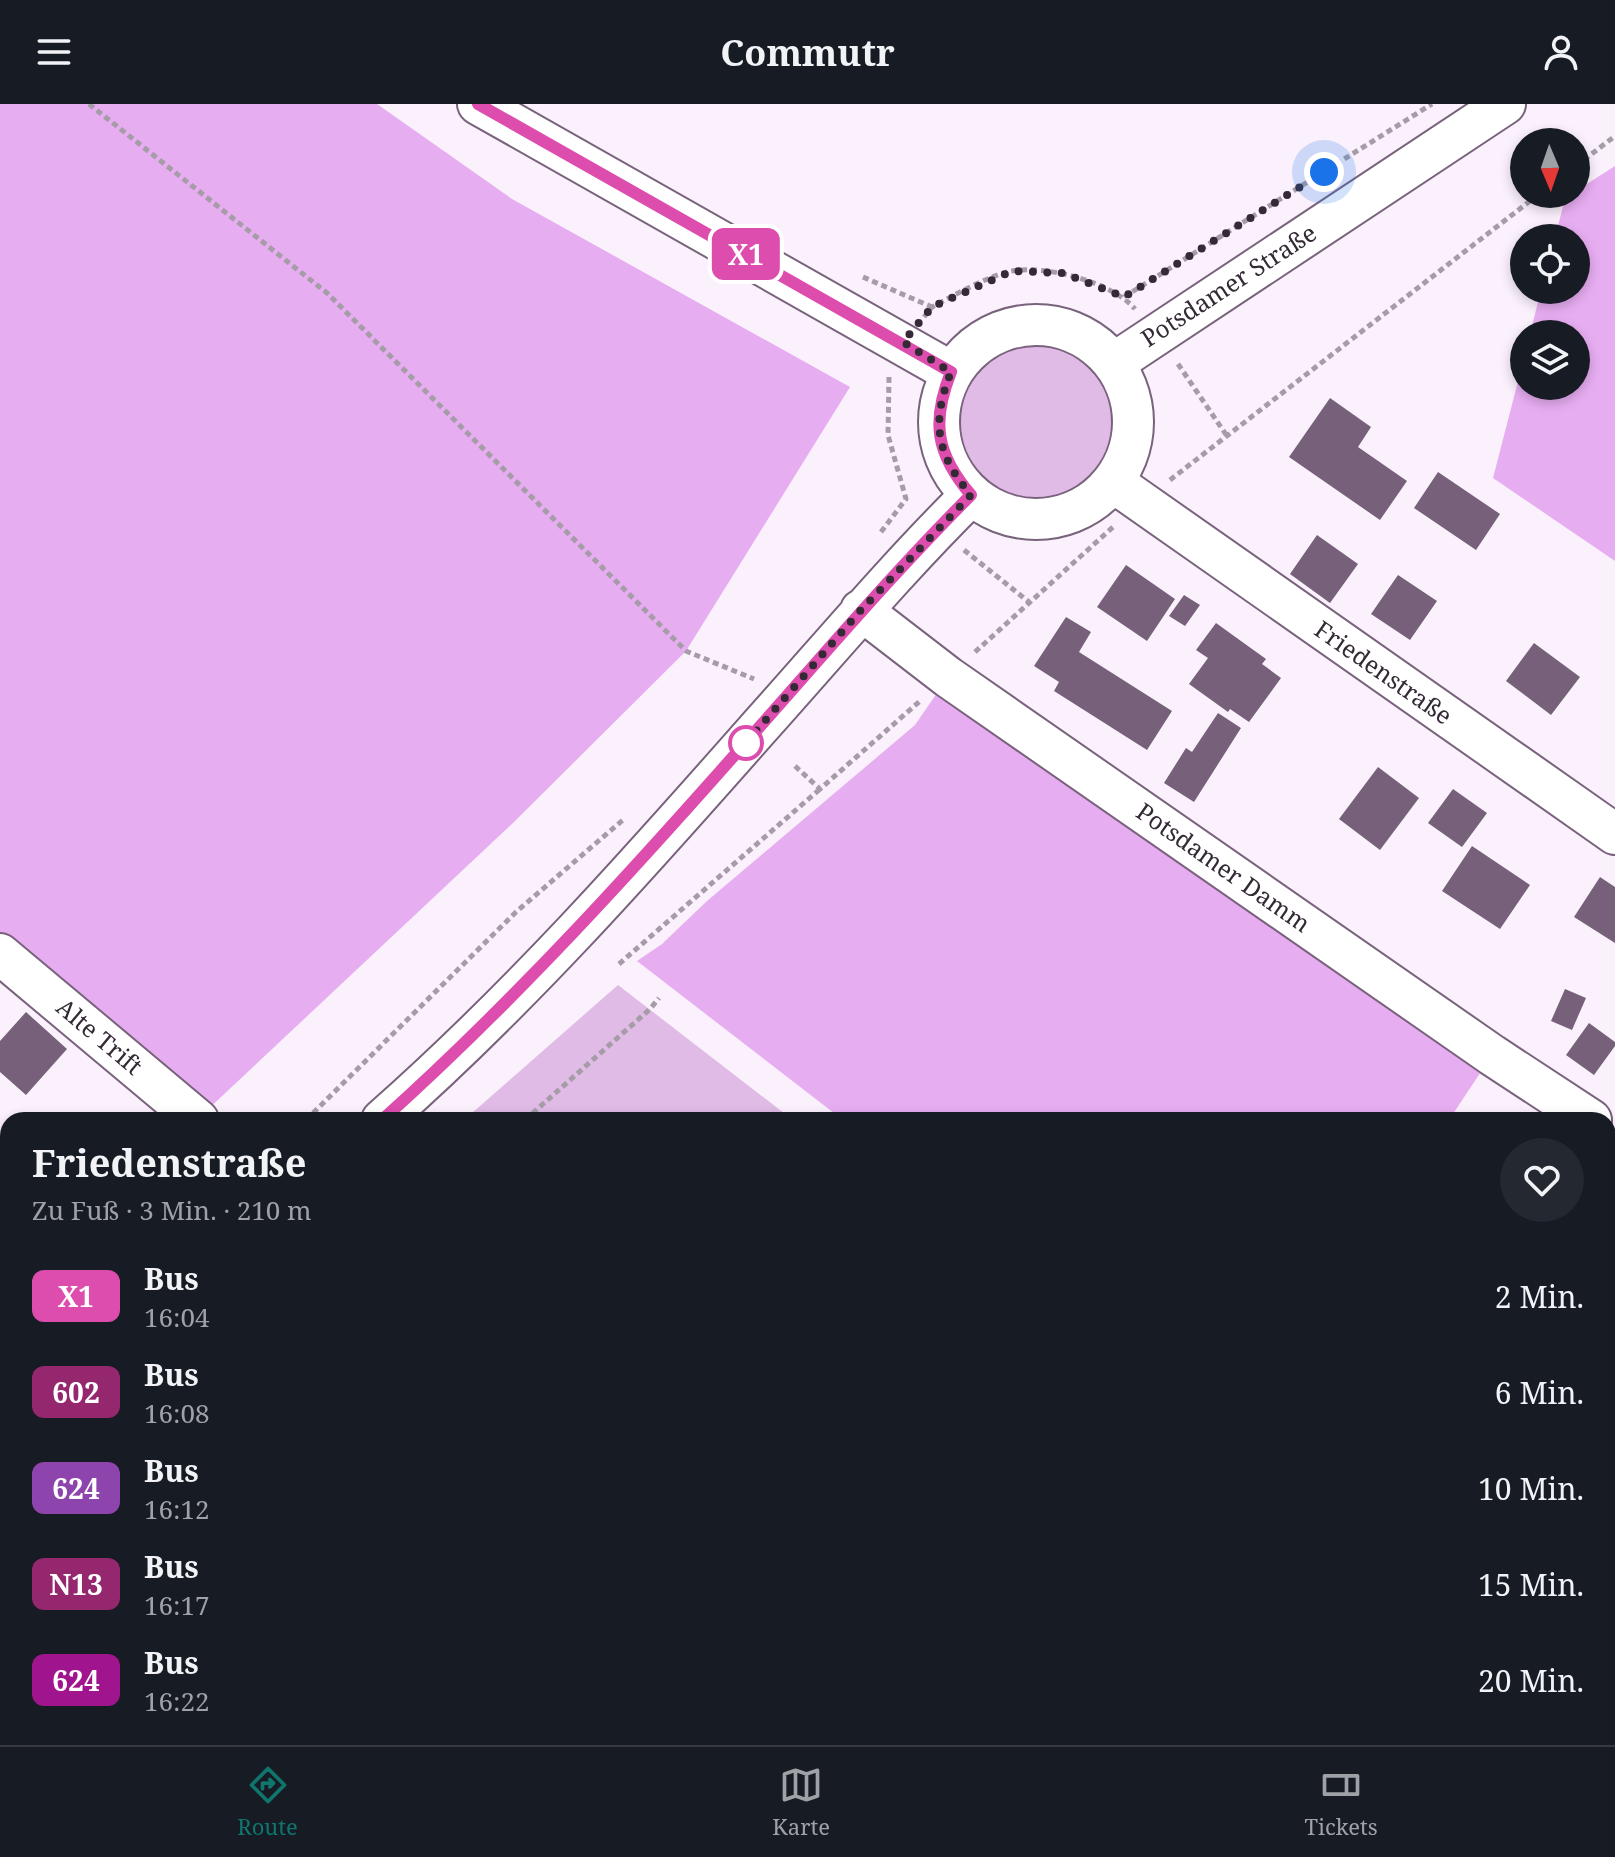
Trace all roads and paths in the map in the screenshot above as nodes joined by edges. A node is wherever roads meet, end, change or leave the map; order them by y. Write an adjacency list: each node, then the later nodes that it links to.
1 (89, 104): 16 (path)
2 (478, 104): 8 (street)
3 (1432, 104): 8 (path)
4 (1505, 104): 9 (street, Potsdamer Straße)
5 (1615, 136): 6 (path)
6 (1590, 155)
7 (1520, 208): 11 (path)
8 (903, 342): 10 (street); 13 (path)
9 (1114, 363): 10 (street); 11 (street)
10 (951, 372): 12 (street)
11 (1127, 492): 12 (street); 15 (path); 20 (street, Friedenstraße)
12 (971, 495): 14 (street)
13 (873, 542)
14 (861, 610): 15 (street, Potsdamer Damm); 26 (street)
15 (948, 677): 18 (path); 28 (street, Potsdamer Damm)
16 (748, 692)
17 (795, 766): 18 (path)
18 (820, 789): 22 (path)
19 (632, 811): 25 (path)
20 (1615, 834)
21 (0, 954): 24 (street, Alte Trift)
22 (619, 964)
23 (659, 998): 27 (path)
24 (188, 1112)
25 (314, 1112)
26 (391, 1112)
27 (534, 1112)
28 (1579, 1112)

